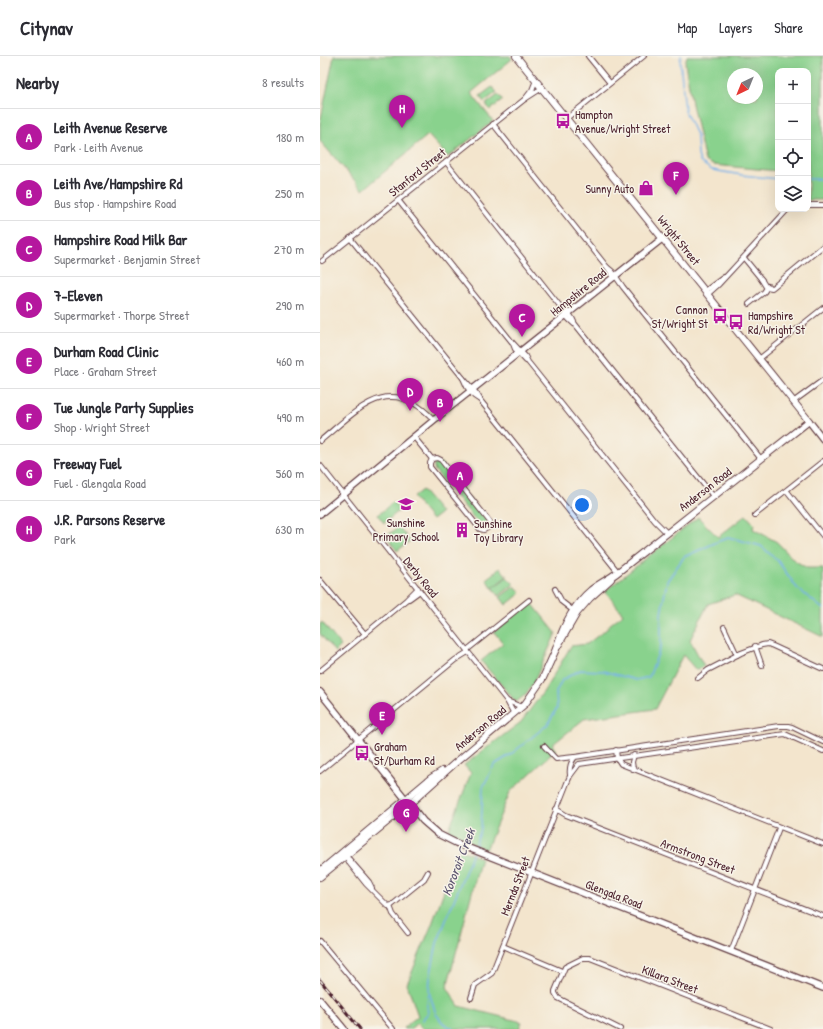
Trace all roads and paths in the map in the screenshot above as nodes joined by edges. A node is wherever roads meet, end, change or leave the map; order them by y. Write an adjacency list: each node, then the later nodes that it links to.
1 (518, 56): 4 (main road, Wright Street)
2 (588, 56): 5 (street)
3 (644, 56): 5 (street)
4 (536, 80): 6 (main road, Wright Street); 7 (street, Stanford Street)
5 (610, 83): 8 (street)
6 (542, 88): 7 (street, Stanford Street); 8 (main road, Wright Street)
7 (525, 99): 9 (street, Stanford Street)
8 (567, 118): 16 (main road, Wright Street)
9 (493, 124): 10 (street, Stanford Street); 20 (street)
10 (446, 162): 11 (street, Stanford Street); 25 (street)
11 (398, 200): 15 (street, Stanford Street); 26 (street)
12 (811, 205): 13 (street)
13 (823, 205)
14 (785, 212): 18 (street)
15 (350, 238): 19 (street, Stanford Street); 29 (street)
16 (663, 238): 20 (street, Hampshire Road); 22 (main road, Wright Street)
17 (823, 246): 21 (street)
18 (743, 259): 21 (street); 22 (street)
19 (322, 261)
20 (615, 277): 25 (street, Hampshire Road); 37 (street)
21 (768, 286): 23 (street)
22 (706, 292): 27 (main road, Wright Street)
23 (749, 304)
24 (823, 308): 27 (street)
25 (567, 315): 26 (street, Hampshire Road); 42 (street)
26 (520, 352): 29 (street, Hampshire Road); 45 (street)
27 (759, 359): 30 (main road, Wright Street)
28 (823, 380): 30 (street)
29 (472, 390): 31 (street, Hampshire Road); 47 (street)
30 (794, 402): 32 (main road, Wright Street)
31 (434, 420): 33 (street, Hampshire Road); 35 (street)
32 (809, 421): 34 (street, Wright Street); 37 (main road, Anderson Road)
33 (414, 437): 36 (street); 41 (street, Hampshire Road)
34 (823, 439)
35 (320, 440)
36 (432, 459): 36 (street)
37 (761, 459): 42 (main road, Anderson Road)
38 (823, 461): 40 (street)
39 (320, 465): 41 (street, Derby Road)
40 (787, 491): 44 (street); 46 (street)
41 (344, 495): 43 (street, Hampshire Road); 50 (street, Derby Road)
42 (713, 496): 45 (main road, Anderson Road)
43 (320, 514)
44 (755, 515)
45 (665, 534): 47 (main road, Anderson Road)
46 (823, 536)
47 (616, 574): 52 (main road, Anderson Road)
48 (320, 580): 54 (street)
49 (554, 589): 52 (street)
50 (419, 590): 54 (street); 56 (street, Derby Road)
51 (528, 600): 56 (street)
52 (575, 611): 64 (main road, Anderson Road)
53 (724, 628): 57 (street)
54 (364, 635): 60 (street)
55 (755, 646): 57 (street); 58 (street); 59 (street)
56 (467, 650): 63 (street, Derby Road); 66 (street)
57 (739, 654): 61 (street)
58 (762, 666)
59 (823, 669)
60 (321, 671)
61 (698, 678)
62 (320, 692): 66 (street, Glengala Road)
63 (507, 700): 64 (street, Derby Road); 65 (street, Derby Road)
64 (522, 707): 65 (main road, Anderson Road)
65 (514, 714): 81 (main road, Anderson Road)
66 (358, 740): 79 (street); 81 (street, Glengala Road)
67 (681, 741): 68 (street); 70 (street); 71 (street)
68 (823, 742)
69 (544, 746): 75 (street)
70 (681, 749): 72 (street); 74 (street)
71 (616, 750): 73 (street); 76 (street)
72 (823, 751)
73 (590, 754): 75 (street); 77 (street)
74 (634, 756): 76 (street); 78 (street)
75 (575, 757): 80 (street, Mernda Street)
76 (617, 758): 77 (street); 78 (street)
77 (591, 762): 80 (street)
78 (633, 769): 83 (street)
79 (320, 771)
80 (570, 776): 82 (street, Mernda Street)
81 (407, 801): 85 (main road, Anderson Road); 88 (street, Glengala Road)
82 (556, 811): 88 (street, Mernda Street); 90 (street, Armstrong Street)
83 (779, 829): 84 (street); 90 (street)
84 (823, 844)
85 (344, 855): 86 (main road, Anderson Road); 89 (main road, Anderson Road); 91 (street)
86 (320, 871)
87 (428, 872): 91 (street)
88 (532, 873): 95 (street, Mernda Street); 96 (street, Glengala Road)
89 (320, 877)
90 (755, 889): 92 (street, Armstrong Street); 96 (street)
91 (390, 906): 93 (street)
92 (823, 916)
93 (408, 933)
94 (320, 941): 102 (street)
95 (502, 946): 97 (street); 99 (street, Mernda Street)
96 (731, 951): 98 (street, Glengala Road)
97 (562, 970): 103 (street); 104 (street, Killara Street)
98 (823, 988)
99 (471, 998)
100 (320, 1000): 101 (street)
101 (344, 1029)
102 (393, 1029)
103 (620, 1029)
104 (771, 1029)

